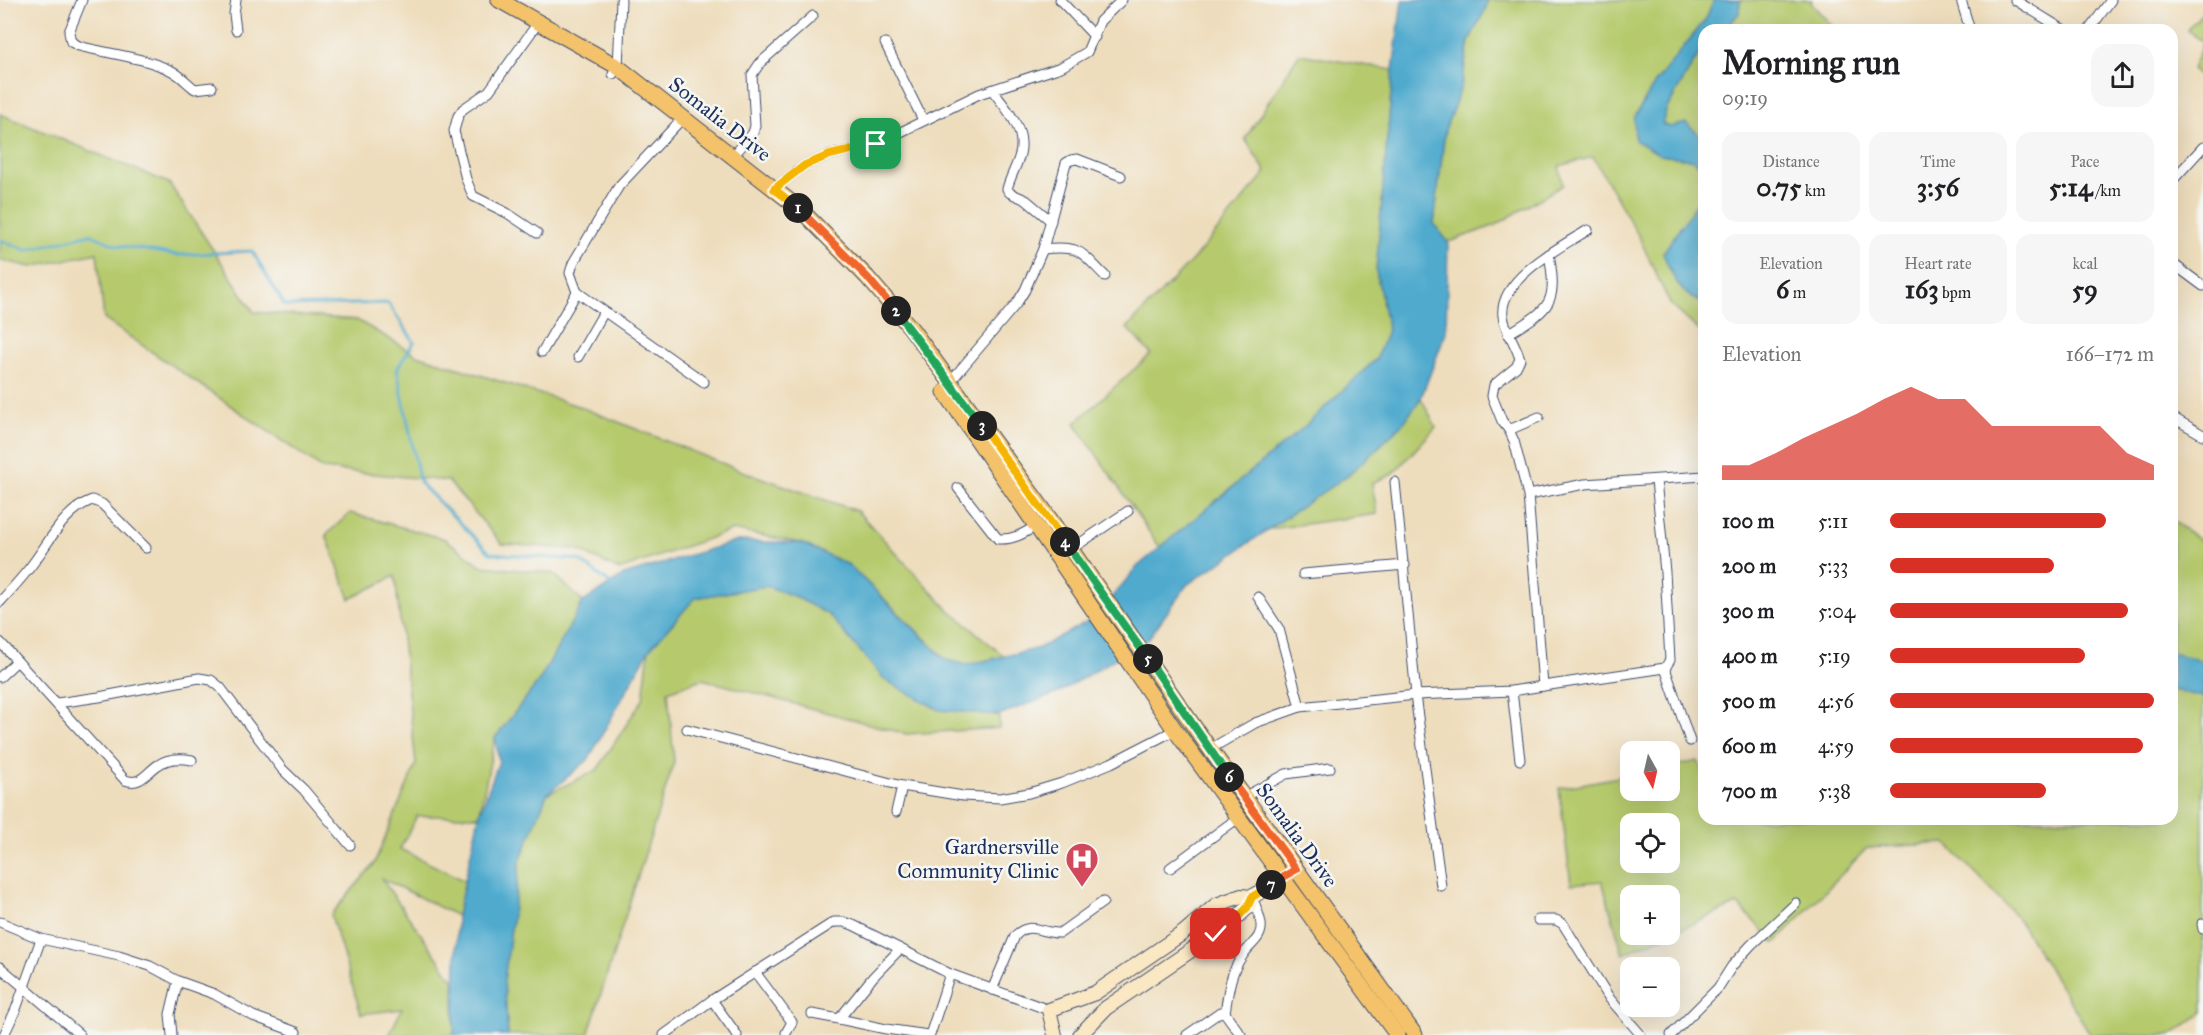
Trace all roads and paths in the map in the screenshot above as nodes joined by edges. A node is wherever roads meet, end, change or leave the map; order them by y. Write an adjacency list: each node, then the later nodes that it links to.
1 (82, 0): 20 (street)
2 (236, 0): 16 (street)
3 (484, 0): 15 (main road, Somalia Drive)
4 (499, 0): 19 (main road, Somalia Drive)
5 (621, 0): 19 (street)
6 (1060, 0): 17 (street)
7 (1122, 0): 17 (street)
8 (1960, 0): 12 (street)
9 (2014, 0): 13 (street)
10 (2111, 0): 14 (street)
11 (813, 16): 25 (street)
12 (1968, 24)
13 (2054, 24)
14 (2093, 24)
15 (535, 27): 19 (main road, Somalia Drive); 31 (street)
16 (236, 30)
17 (1095, 37): 21 (street)
18 (885, 43): 22 (street)
19 (615, 70): 23 (main road, Somalia Drive); 25 (main road, Somalia Drive)
20 (212, 87)
21 (993, 91): 22 (street); 29 (street)
22 (923, 120): 28 (street)
23 (678, 122): 37 (street); 54 (main road, Somalia Drive)
24 (2203, 147): 26 (street)
25 (734, 155): 28 (main road, Somalia Drive)
26 (2178, 174)
27 (1120, 176): 29 (street)
28 (774, 189): 43 (main road, Somalia Drive)
29 (1051, 221): 32 (street)
30 (1588, 230): 33 (street)
31 (537, 233)
32 (1043, 249): 35 (street); 43 (street)
33 (1549, 254): 39 (street); 39 (street)
34 (2178, 267): 36 (street)
35 (1105, 276)
36 (2203, 286)
37 (577, 292): 38 (street); 40 (street)
38 (604, 312): 41 (street); 42 (street)
39 (1508, 333): 46 (street)
40 (542, 352)
41 (578, 357)
42 (704, 382)
43 (950, 382): 56 (main road, Somalia Drive)
44 (1539, 417): 46 (street)
45 (2178, 420): 47 (street)
46 (1509, 429): 52 (street)
47 (2203, 435)
48 (1698, 476): 49 (street)
49 (1656, 480): 52 (street); 63 (street)
50 (1395, 482): 57 (street)
51 (958, 488): 54 (street)
52 (1528, 495): 65 (street)
53 (1128, 511): 56 (street)
54 (1036, 526): 71 (main road, Somalia Drive)
55 (146, 548): 60 (street)
56 (1070, 550): 73 (main road, Somalia Drive)
57 (1405, 565): 58 (street); 67 (street)
58 (1303, 574)
59 (1258, 597): 69 (street)
60 (0, 602)
61 (0, 642): 62 (street)
62 (17, 662): 64 (street); 68 (street)
63 (1665, 668): 65 (street); 72 (street)
64 (0, 677)
65 (1543, 686): 66 (street)
66 (1512, 691): 67 (street); 75 (street)
67 (1416, 695): 69 (street); 85 (street)
68 (57, 703): 74 (street); 81 (street)
69 (1300, 707): 73 (street)
70 (687, 729): 77 (street)
71 (1175, 730): 77 (street); 80 (main road, Somalia Drive)
72 (1690, 741)
73 (1210, 749): 78 (main road, Somalia Drive)
74 (192, 760)
75 (1520, 760)
76 (1330, 768): 78 (street)
77 (902, 786): 79 (street)
78 (1244, 797): 83 (main road, Somalia Drive)
79 (896, 812)
80 (1238, 818): 82 (street); 84 (main road, Somalia Drive)
81 (350, 845)
82 (1170, 868)
83 (1296, 869): 84 (street); 122 (main road, Somalia Drive)
84 (1282, 878): 86 (street); 121 (main road, Somalia Drive)
85 (1441, 886)
86 (1252, 897): 91 (street); 94 (street); 105 (street)
87 (1103, 902): 100 (street)
88 (1796, 903): 124 (street)
89 (1538, 920): 123 (street)
90 (0, 922): 92 (street)
91 (1183, 933): 94 (street); 101 (street)
92 (41, 939): 98 (street); 99 (street)
93 (900, 949): 96 (street); 97 (street); 107 (street)
94 (1194, 949): 103 (street)
95 (0, 967): 99 (street)
96 (755, 972): 102 (street); 110 (street)
97 (951, 974): 100 (street); 116 (street)
98 (178, 981): 108 (street); 113 (street)
99 (24, 989): 111 (street); 112 (street)
100 (992, 990): 104 (street)
101 (1095, 993): 103 (street); 104 (street)
102 (712, 999): 114 (street); 115 (street)
103 (1106, 1008): 118 (street)
104 (1049, 1010): 117 (street)
105 (1225, 1013): 119 (street); 120 (street)
106 (812, 1014): 107 (street)
107 (839, 1019): 109 (street)
108 (296, 1032)
109 (885, 1032): 116 (street)
110 (786, 1033)
111 (4, 1035)
112 (80, 1035)
113 (172, 1035)
114 (664, 1035)
115 (737, 1035)
116 (929, 1035)
117 (1055, 1035)
118 (1080, 1035)
119 (1186, 1035)
120 (1241, 1035)
121 (1396, 1035)
122 (1415, 1035)
123 (1641, 1035)
124 (1671, 1035)

